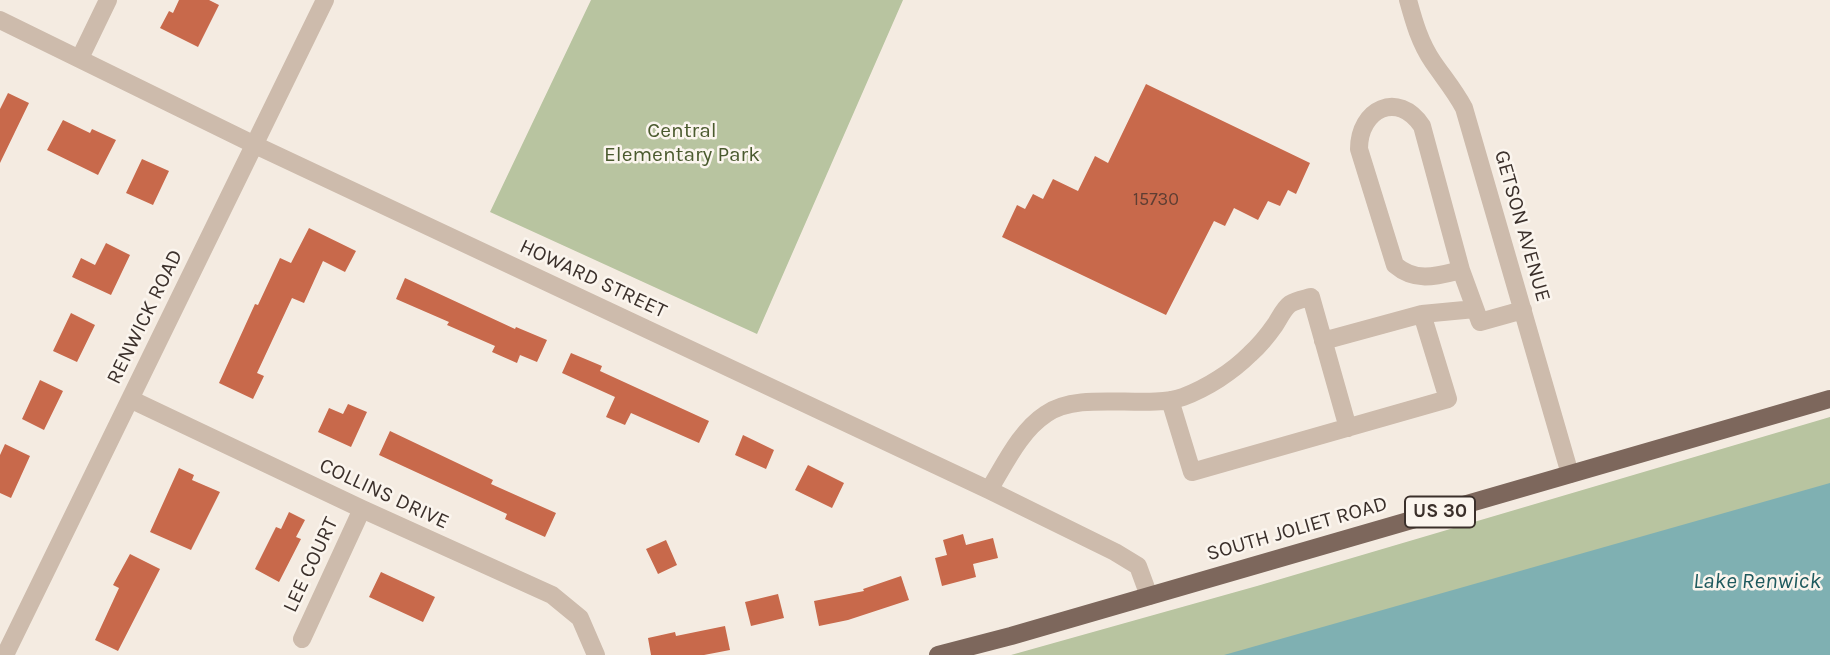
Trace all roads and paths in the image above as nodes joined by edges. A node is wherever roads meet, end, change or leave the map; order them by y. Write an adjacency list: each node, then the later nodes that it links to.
1 (108, 0): 5 (street)
2 (325, 0): 6 (street, RENWICK ROAD)
3 (1408, 0): 9 (street, GETSON AVENUE)
4 (0, 20): 5 (street, HOWARD STREET)
5 (80, 58): 6 (street, HOWARD STREET)
6 (255, 145): 13 (street, RENWICK ROAD); 17 (street, HOWARD STREET)
7 (1461, 270): 7 (street); 8 (street)
8 (1475, 309): 9 (street); 10 (street)
9 (1523, 310): 16 (street, GETSON AVENUE)
10 (1422, 314): 11 (street); 15 (street)
11 (1323, 341): 14 (street); 15 (street)
12 (1830, 399): 16 (main road, SOUTH JOLIET ROAD / US 30)
13 (130, 400): 18 (street, COLLINS DRIVE); 21 (street, RENWICK ROAD)
14 (1170, 400): 15 (street); 17 (street)
15 (1348, 428)
16 (1570, 474): 19 (main road, SOUTH JOLIET ROAD / US 30)
17 (989, 490): 19 (street, HOWARD STREET)
18 (362, 509): 20 (street, LEE COURT); 22 (street, COLLINS DRIVE)
19 (1149, 596): 23 (main road, SOUTH JOLIET ROAD / US 30)
20 (302, 639)
21 (5, 655)
22 (596, 655)
23 (938, 655)

